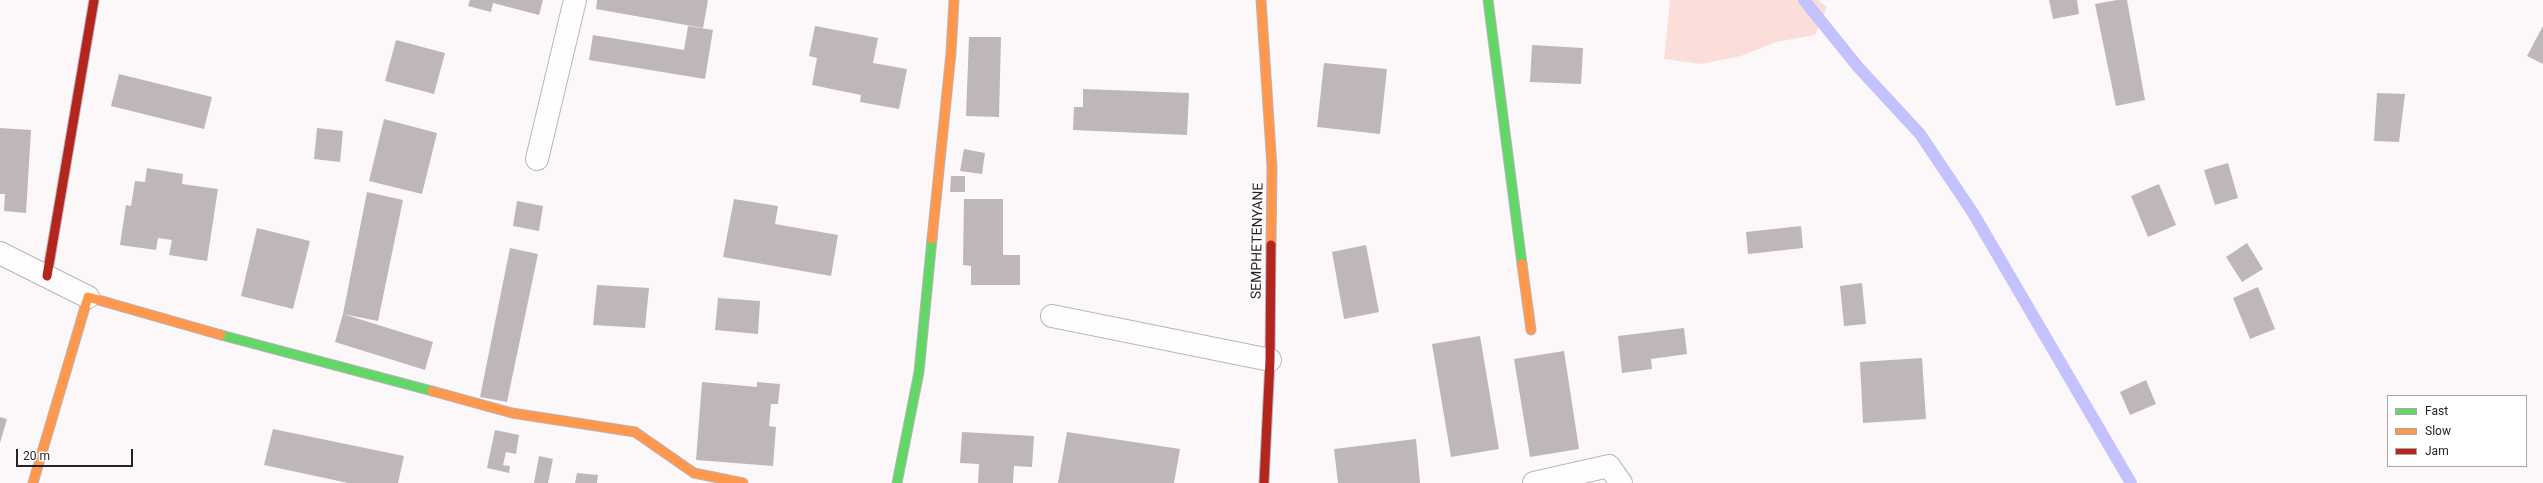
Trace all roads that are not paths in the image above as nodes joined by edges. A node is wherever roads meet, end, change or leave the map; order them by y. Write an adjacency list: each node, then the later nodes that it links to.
1 (94, 0): 8 (street)
2 (575, 0): 6 (street)
3 (954, 0): 15 (street)
4 (1260, 0): 12 (street, SEMPHETENYANE)
5 (1488, 0): 11 (street)
6 (537, 159)
7 (0, 253): 8 (street)
8 (47, 276): 9 (street)
9 (88, 297): 13 (street); 14 (street)
10 (1052, 316): 12 (street)
11 (1531, 330)
12 (1270, 360): 16 (street, SEMPHETENYANE)
13 (33, 483)
14 (743, 483)
15 (897, 483)
16 (1264, 483)
17 (1534, 483): 18 (street)
18 (1621, 483)

